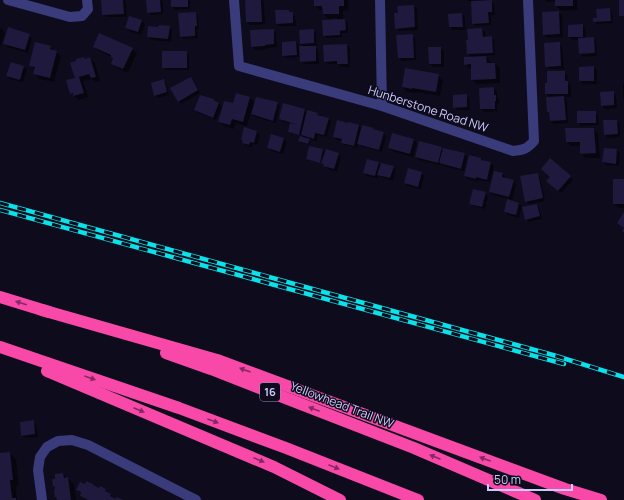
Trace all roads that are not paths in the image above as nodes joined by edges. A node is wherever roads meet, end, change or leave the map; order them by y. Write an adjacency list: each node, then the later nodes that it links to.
1 (8, 0): 2 (street)
2 (87, 0)
3 (234, 0): 6 (street, Hunberstone Road NW)
4 (380, 0): 6 (street)
5 (528, 0): 6 (street, Hunberstone Road NW)
6 (382, 106)
7 (0, 297): 8 (highway, Yellowhead Trail NW / 16, one-way to 7)
8 (42, 310): 15 (highway, Yellowhead Trail NW / 16, one-way to 8); 16 (highway, one-way to 8)
9 (0, 347): 14 (highway, one-way to 14)
10 (0, 351): 13 (highway, one-way to 13)
11 (42, 500): 12 (street)
12 (196, 500)
13 (340, 500)
14 (418, 500)
15 (535, 500)
16 (601, 500)

